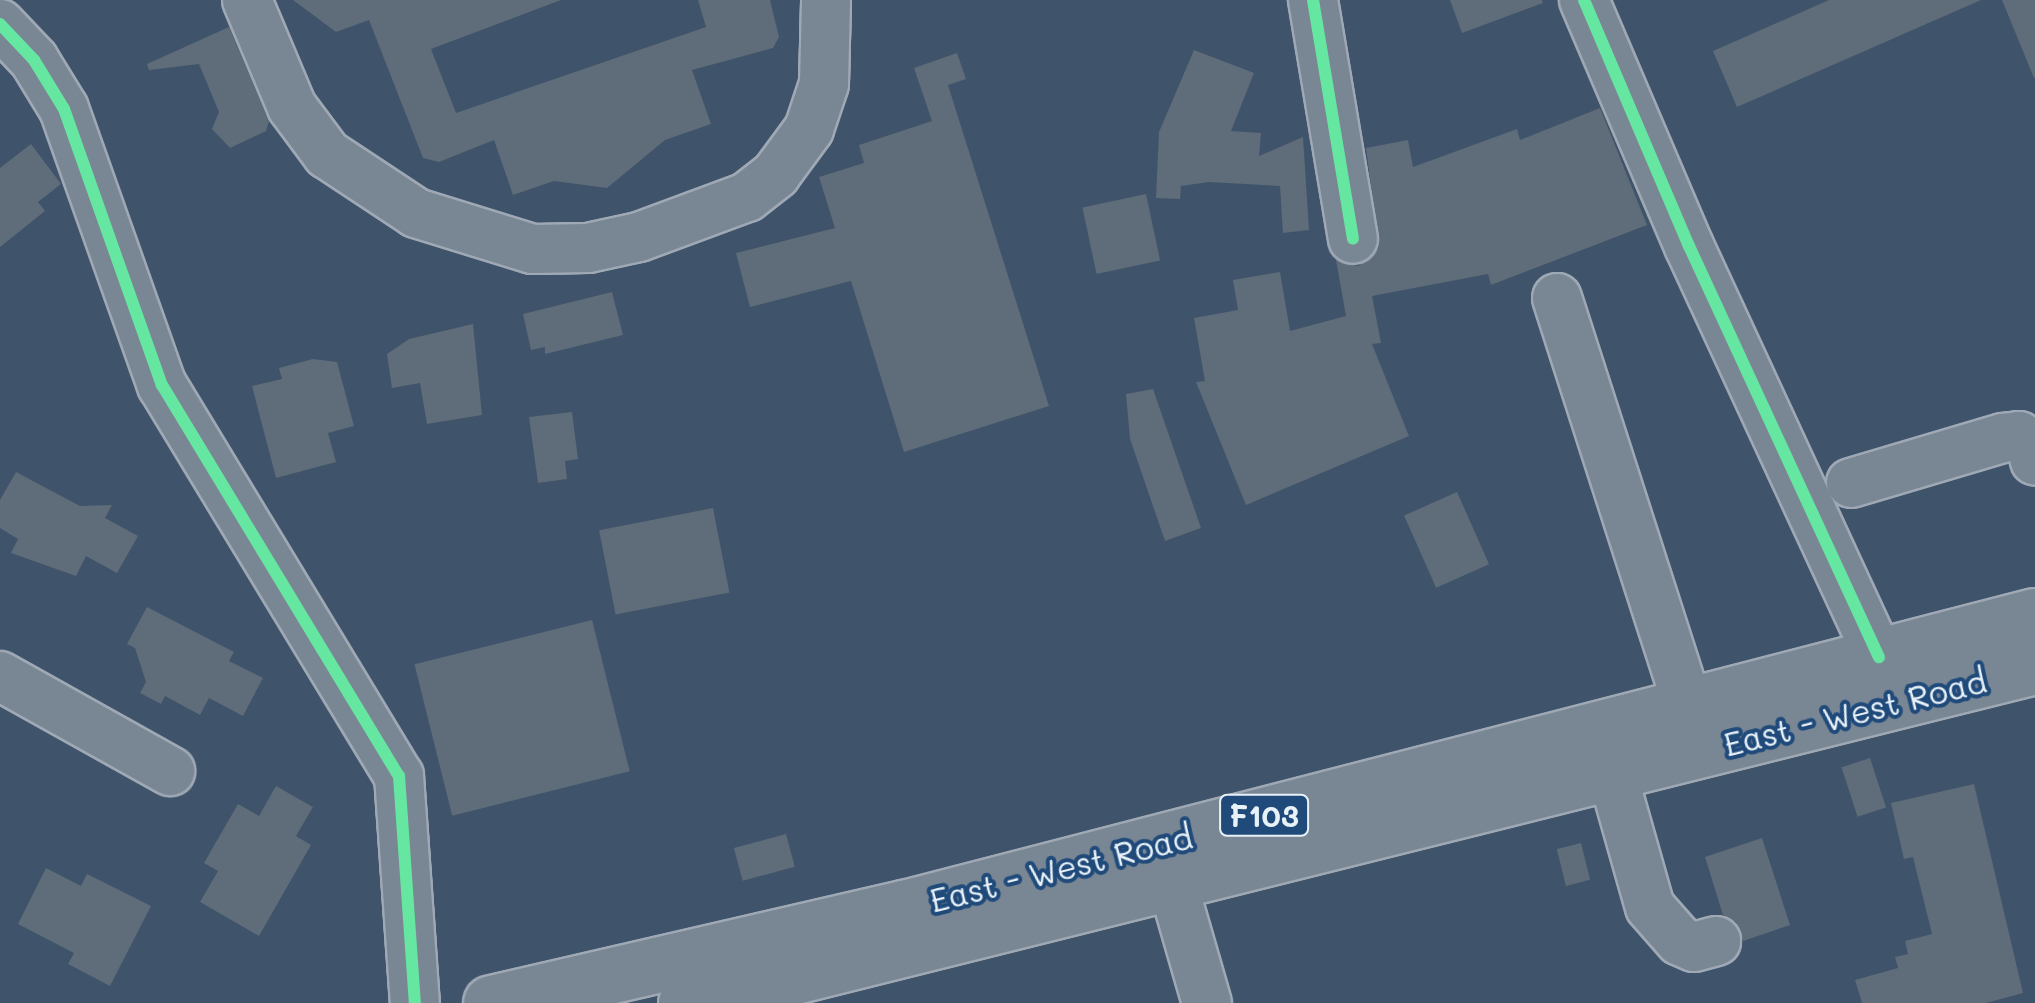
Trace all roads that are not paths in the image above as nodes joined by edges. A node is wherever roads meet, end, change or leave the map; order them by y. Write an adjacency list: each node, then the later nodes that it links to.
1 (247, 0): 2 (street)
2 (826, 0)
3 (1313, 0): 6 (street)
4 (1584, 0): 11 (street)
5 (0, 24): 19 (street)
6 (1353, 240)
7 (1557, 298): 14 (street)
8 (2035, 461): 9 (street)
9 (1851, 483)
10 (2035, 616): 11 (main road, East - West Road / F103)
11 (1880, 657): 14 (main road, East - West Road / F103)
12 (2035, 666): 16 (main road, East - West Road / F103)
13 (0, 676): 15 (street)
14 (1688, 706): 20 (main road, East - West Road / F103)
15 (170, 771)
16 (1612, 773): 17 (main road, East - West Road / F103); 18 (street)
17 (1172, 882): 21 (main road, East - West Road / F103); 22 (street)
18 (1716, 942)
19 (416, 1003)
20 (490, 1003)
21 (686, 1003)
22 (1206, 1003)

